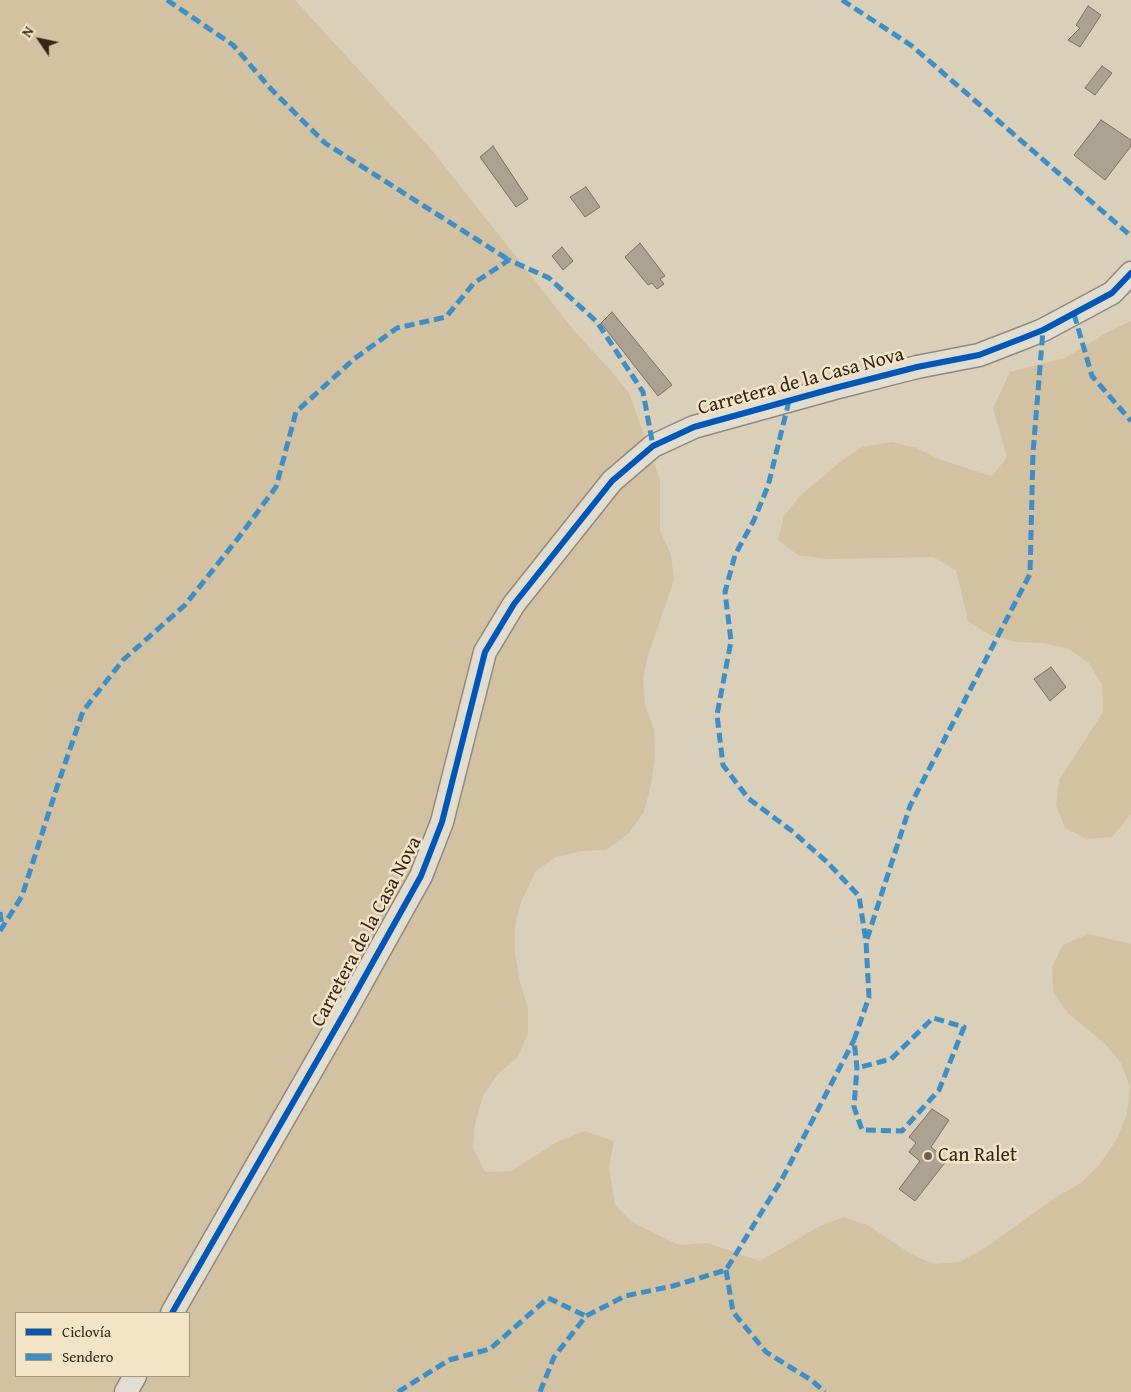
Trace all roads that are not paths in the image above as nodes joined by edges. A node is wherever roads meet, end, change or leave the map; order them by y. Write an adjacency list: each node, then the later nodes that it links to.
1 (1131, 273): 2 (street, Carretera de la Casa Nova)
2 (173, 1312)
3 (134, 1377): 4 (street)
4 (126, 1392)

